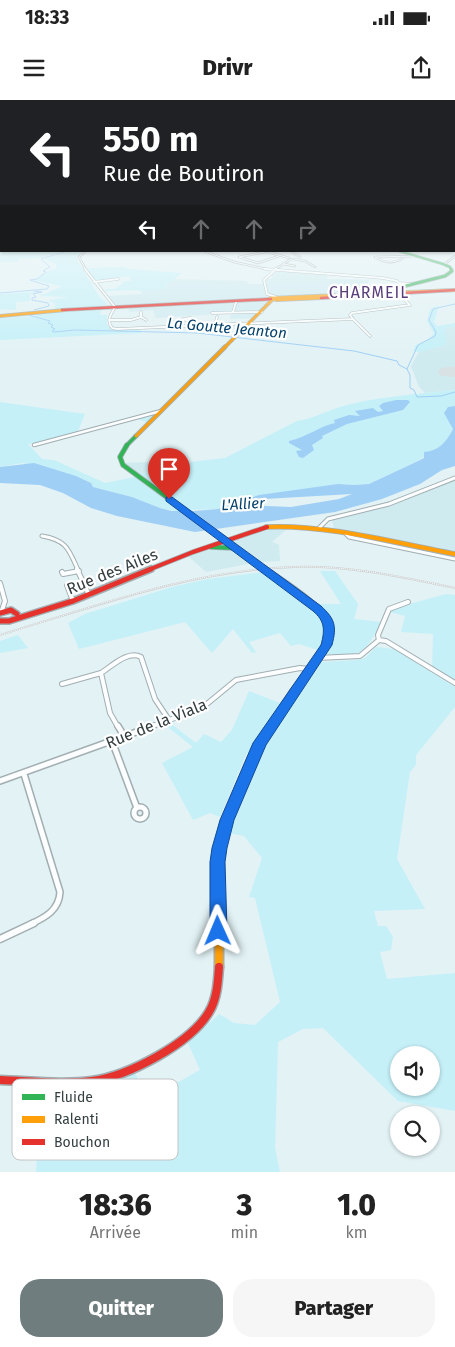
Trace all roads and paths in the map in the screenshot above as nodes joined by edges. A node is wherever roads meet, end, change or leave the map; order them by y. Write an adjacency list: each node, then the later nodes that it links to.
1 (81, 257): 21 (street)
2 (220, 257): 18 (street)
3 (239, 257): 4 (street)
4 (276, 257)
5 (286, 257): 12 (street)
6 (300, 257): 12 (street)
7 (375, 257): 13 (street)
8 (397, 257): 13 (street)
9 (410, 257): 13 (street)
10 (421, 257): 15 (main road)
11 (454, 257): 15 (street)
12 (292, 258): 14 (street); 17 (street)
13 (403, 258)
14 (283, 264): 16 (street); 18 (street)
15 (445, 264): 19 (main road)
16 (295, 266)
17 (315, 267)
18 (272, 270): 24 (street); 27 (street)
19 (453, 270): 24 (main road)
20 (118, 279): 21 (street)
21 (94, 282): 22 (street)
22 (100, 289): 23 (street); 30 (street)
23 (104, 289)
24 (401, 289): 25 (main road); 25 (main road); 26 (main road); 26 (main road); 38 (street)
25 (455, 290)
26 (355, 295): 27 (main road)
27 (274, 299): 28 (main road); 29 (main road); 33 (main road)
28 (238, 301): 29 (main road); 32 (street)
29 (219, 302): 30 (main road)
30 (111, 307): 35 (main road); 39 (street)
31 (141, 312): 36 (street)
32 (233, 312): 33 (street); 34 (street)
33 (262, 312): 42 (main road)
34 (212, 313)
35 (1, 316)
36 (141, 317): 39 (street); 40 (street)
37 (217, 317): 43 (street)
38 (353, 319): 42 (street); 45 (street)
39 (109, 320): 44 (street)
40 (146, 320)
41 (189, 321): 44 (street)
42 (250, 324): 43 (street); 46 (main road)
43 (215, 325): 44 (street)
44 (190, 326)
45 (370, 336)
46 (161, 411): 47 (street); 54 (main road)
47 (34, 445)
48 (455, 478): 49 (street)
49 (325, 521): 50 (street); 51 (street)
50 (318, 529): 51 (main road); 54 (main road)
51 (332, 532): 52 (main road)
52 (346, 534): 58 (main road); 58 (street)
53 (42, 536): 59 (street)
54 (222, 539): 55 (main road, Rue des Ailes); 56 (main road); 57 (main road, Rue des Ailes)
55 (201, 548): 56 (main road); 57 (main road, Rue des Ailes)
56 (235, 548): 72 (main road)
57 (193, 552): 63 (main road, Rue des Ailes)
58 (455, 556)
59 (78, 571): 60 (street); 63 (street)
60 (62, 572)
61 (0, 583): 64 (street)
62 (67, 585): 65 (street)
63 (89, 595): 65 (main road, Rue des Ailes)
64 (4, 601): 67 (street); 68 (street)
65 (73, 602): 69 (main road, Rue des Ailes)
66 (408, 602): 71 (street)
67 (11, 610): 68 (main road); 69 (main road)
68 (0, 613)
69 (16, 616): 70 (main road, Rue des Ailes)
70 (0, 621)
71 (379, 640): 72 (street); 75 (street)
72 (317, 658): 73 (main road)
73 (309, 669): 77 (street, Rue de la Viala); 84 (main road)
74 (102, 673): 76 (street); 77 (street); 78 (street)
75 (455, 683)
76 (62, 684)
77 (169, 720): 78 (street, Rue de la Viala)
78 (124, 736): 79 (street, Rue de la Viala)
79 (112, 741): 80 (street, Rue de la Viala); 82 (street)
80 (24, 774): 81 (street, Rue de la Viala); 83 (street)
81 (0, 781)
82 (137, 808)
83 (0, 939)
84 (91, 1079)

